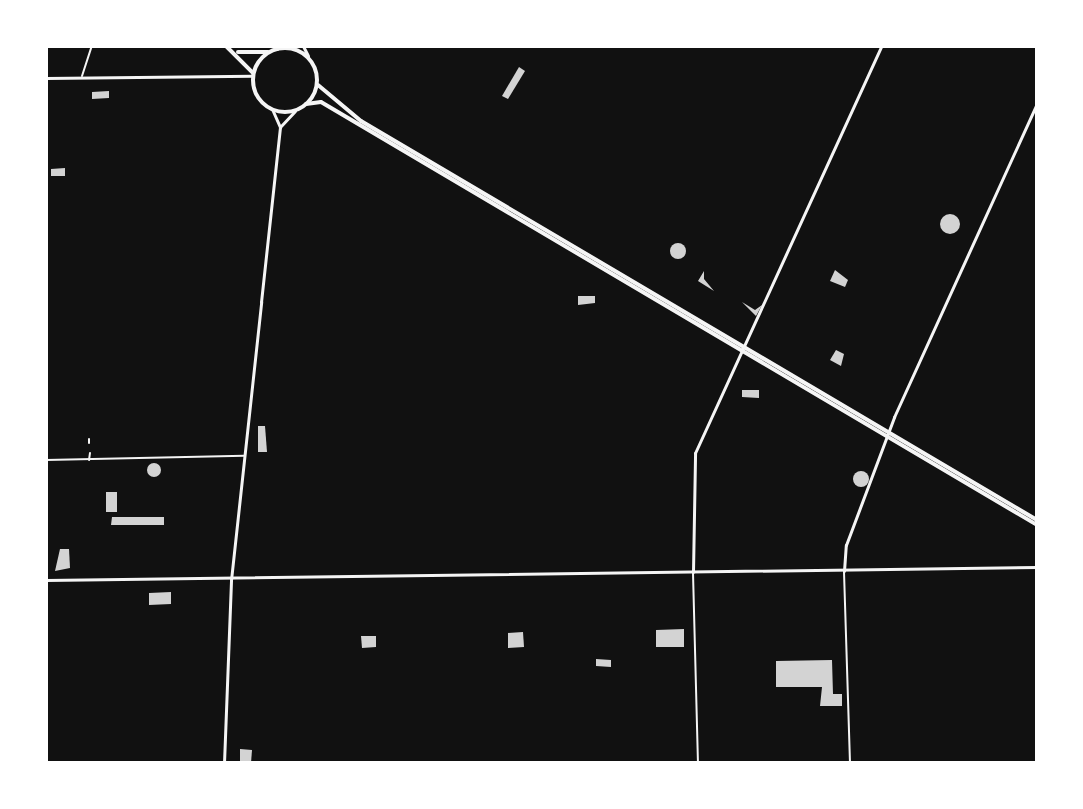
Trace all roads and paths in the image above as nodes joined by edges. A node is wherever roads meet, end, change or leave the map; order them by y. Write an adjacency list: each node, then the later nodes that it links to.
1 (92, 46): 11 (street)
2 (226, 46): 6 (main road)
3 (303, 46): 8 (main road)
4 (881, 46): 18 (main road)
5 (278, 47): 7 (main road); 8 (main road)
6 (235, 51): 7 (main road); 9 (main road)
7 (269, 52): 9 (main road)
8 (308, 56): 12 (main road)
9 (253, 74): 11 (main road); 15 (main road)
10 (46, 78): 11 (main road)
11 (82, 78)
12 (318, 85): 14 (main road); 18 (main road)
13 (1037, 103): 19 (main road)
14 (306, 104): 16 (main road); 18 (main road)
15 (272, 109): 16 (main road); 17 (main road)
16 (295, 111): 17 (main road)
17 (280, 127): 21 (main road)
18 (741, 348): 19 (main road); 27 (main road)
19 (887, 435): 24 (main road); 26 (main road)
20 (90, 453): 23 (street)
21 (244, 456): 23 (street); 29 (main road)
22 (46, 460): 23 (street)
23 (89, 460)
24 (1037, 523)
25 (1037, 567): 26 (main road)
26 (844, 571): 27 (main road); 32 (street)
27 (693, 573): 29 (main road); 31 (street)
28 (46, 580): 29 (main road)
29 (231, 580): 30 (main road)
30 (224, 763)
31 (698, 763)
32 (850, 763)

